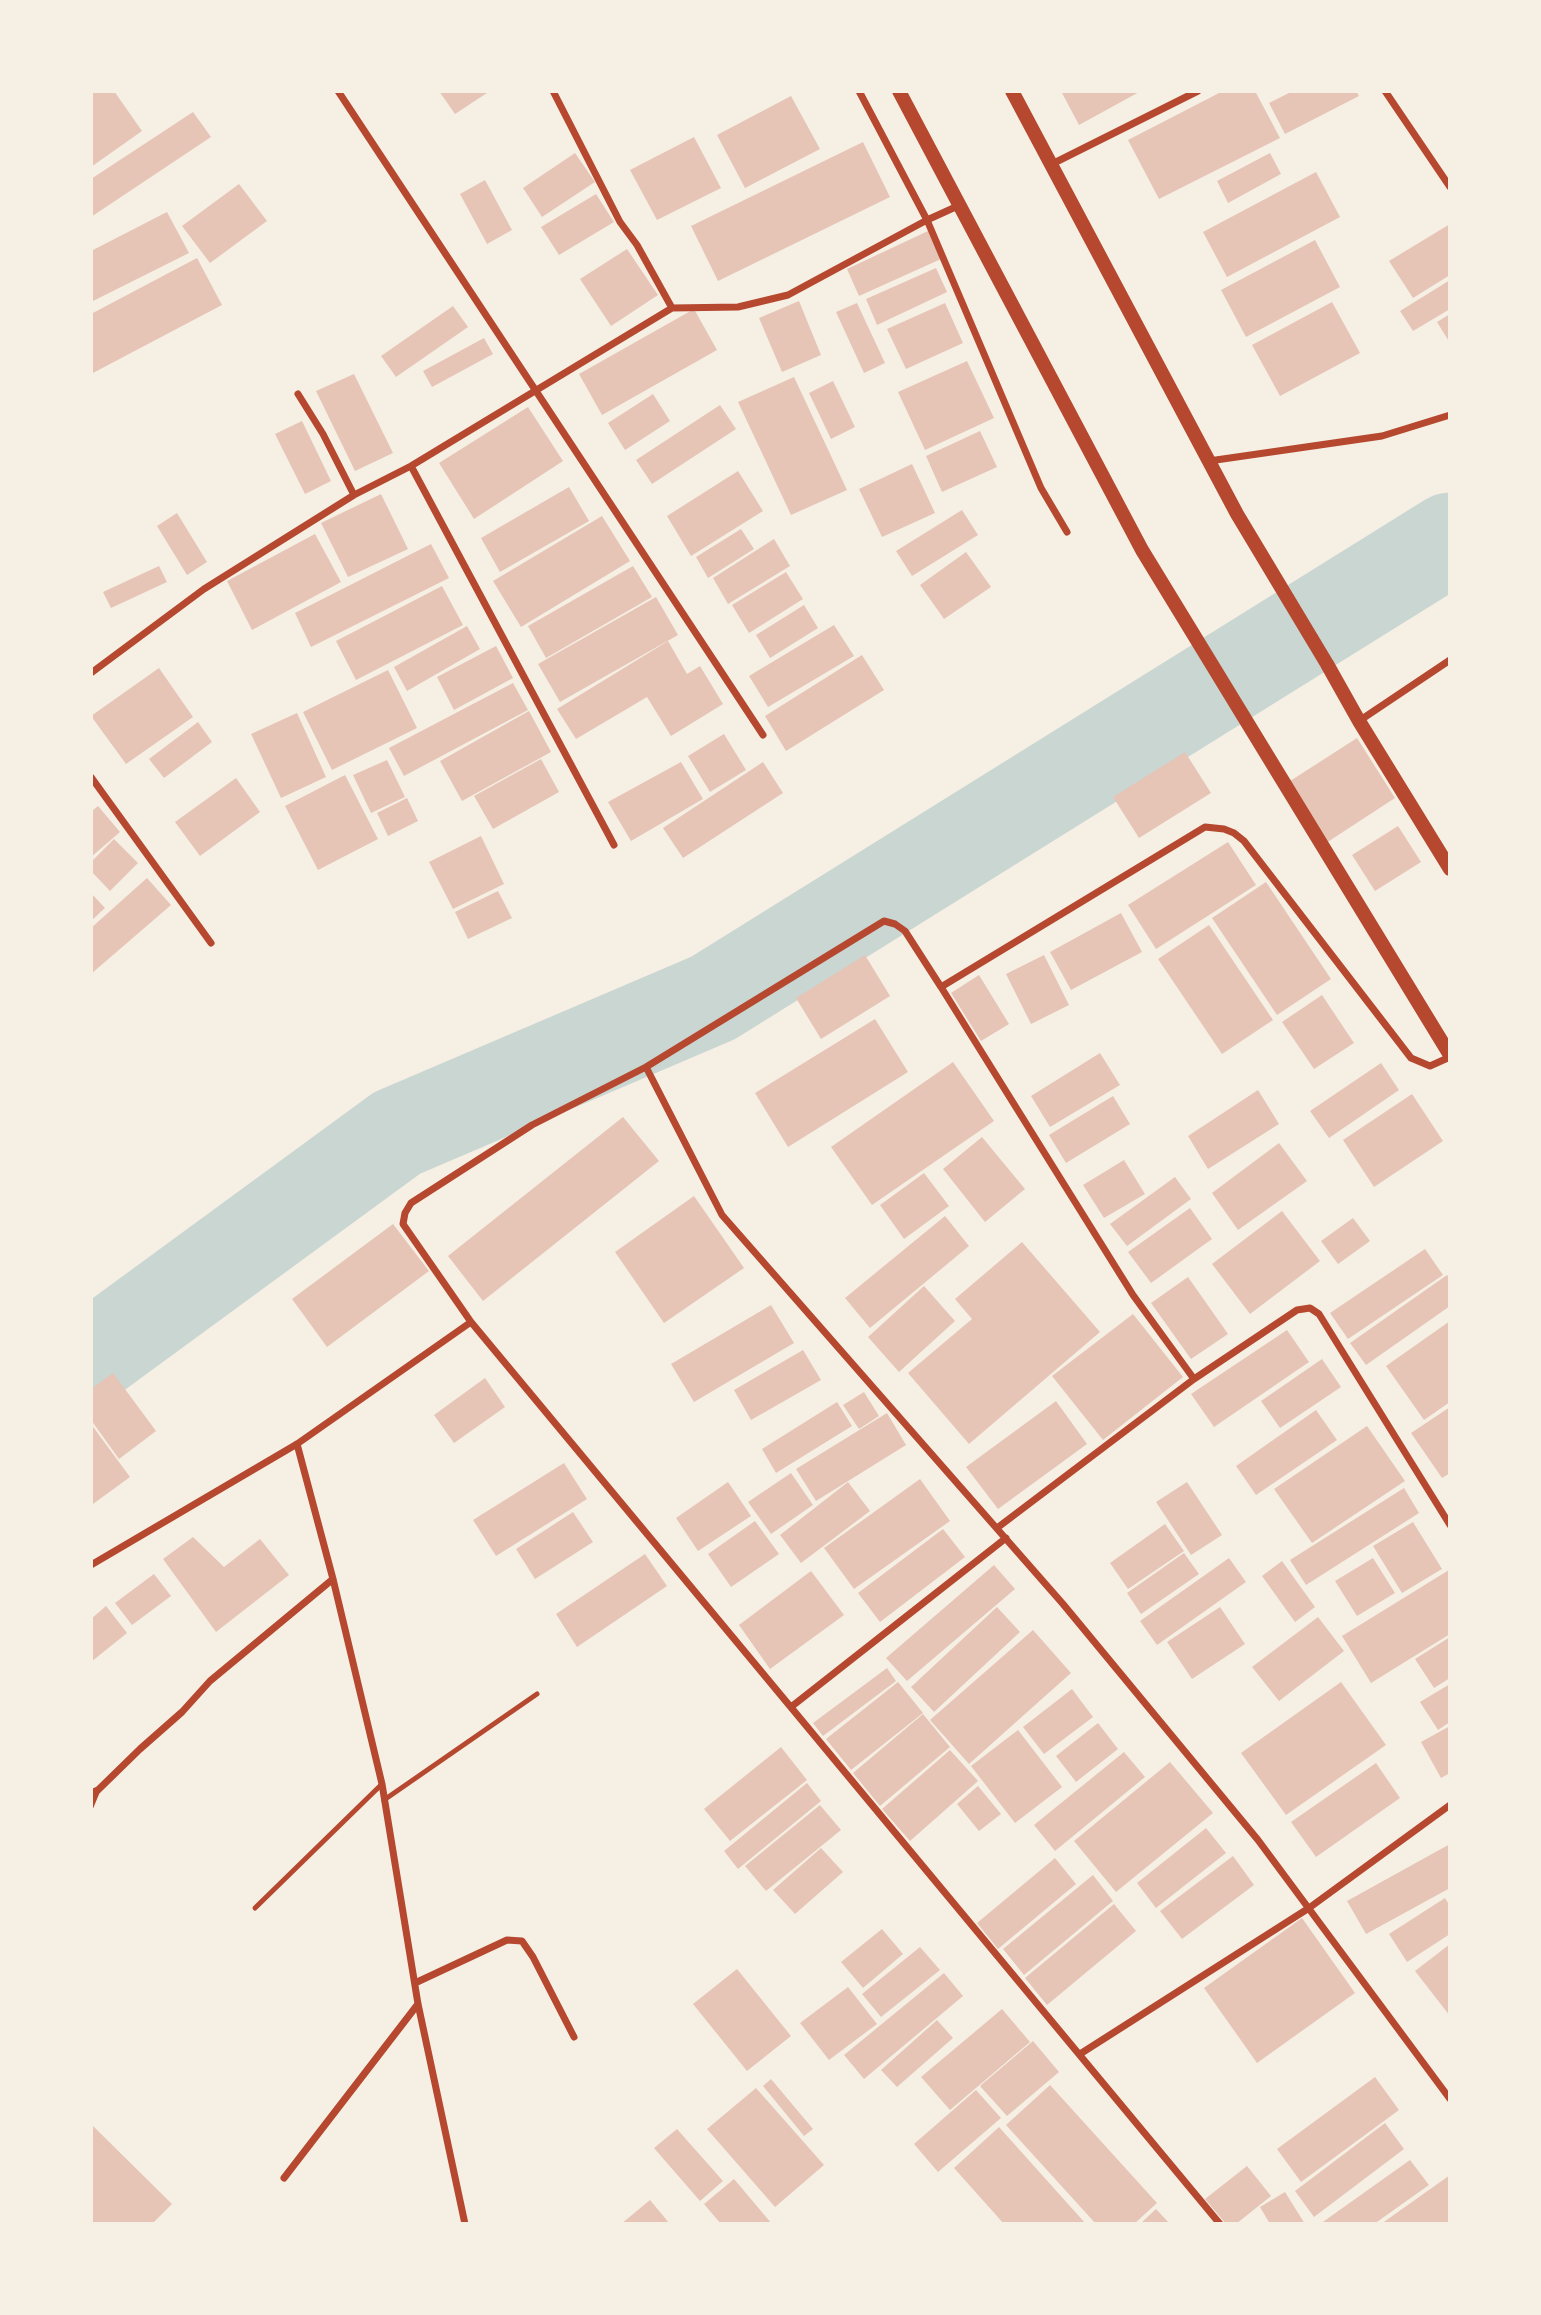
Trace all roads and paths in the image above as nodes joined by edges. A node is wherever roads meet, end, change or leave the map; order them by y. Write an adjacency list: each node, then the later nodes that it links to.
1 (338, 91): 13 (street)
2 (553, 91): 12 (street)
3 (859, 91): 11 (street)
4 (899, 91): 10 (main road)
5 (1012, 91): 8 (main road)
6 (1199, 91): 8 (street)
7 (1385, 91): 9 (street)
8 (1050, 165): 16 (main road)
9 (1450, 187)
10 (961, 205): 11 (street); 29 (main road)
11 (927, 220): 12 (street); 19 (street)
12 (672, 308): 13 (street)
13 (534, 390): 17 (street); 23 (street)
14 (298, 394): 18 (street)
15 (1450, 415): 16 (street)
16 (1208, 461): 22 (main road)
17 (411, 466): 18 (street); 25 (street)
18 (354, 495): 21 (street)
19 (1068, 532)
20 (1450, 660): 22 (street)
21 (91, 673)
22 (1359, 721): 26 (main road)
23 (763, 735)
24 (91, 777): 27 (street)
25 (614, 845)
26 (1450, 869)
27 (211, 943)
28 (941, 987): 29 (street); 30 (street); 32 (street)
29 (1450, 1056)
30 (646, 1067): 31 (street); 35 (street)
31 (471, 1321): 33 (street); 40 (street)
32 (1194, 1379): 34 (street); 35 (street)
33 (298, 1444): 37 (street); 38 (street)
34 (1450, 1525)
35 (997, 1528): 36 (street)
36 (1006, 1538): 40 (street); 47 (street)
37 (91, 1564)
38 (333, 1579): 41 (street); 42 (street)
39 (537, 1694): 43 (lane)
40 (791, 1707): 51 (street)
41 (382, 1784): 43 (street); 46 (lane)
42 (95, 1792): 45 (lane)
43 (384, 1800): 48 (street)
44 (1450, 1805): 47 (street)
45 (91, 1807)
46 (256, 1908)
47 (1309, 1908): 51 (street); 52 (street)
48 (415, 1983): 49 (street); 50 (street)
49 (418, 2004): 53 (street); 54 (street)
50 (574, 2037)
51 (1080, 2054): 55 (street)
52 (1450, 2098)
53 (284, 2178)
54 (465, 2224)
55 (1220, 2224)

